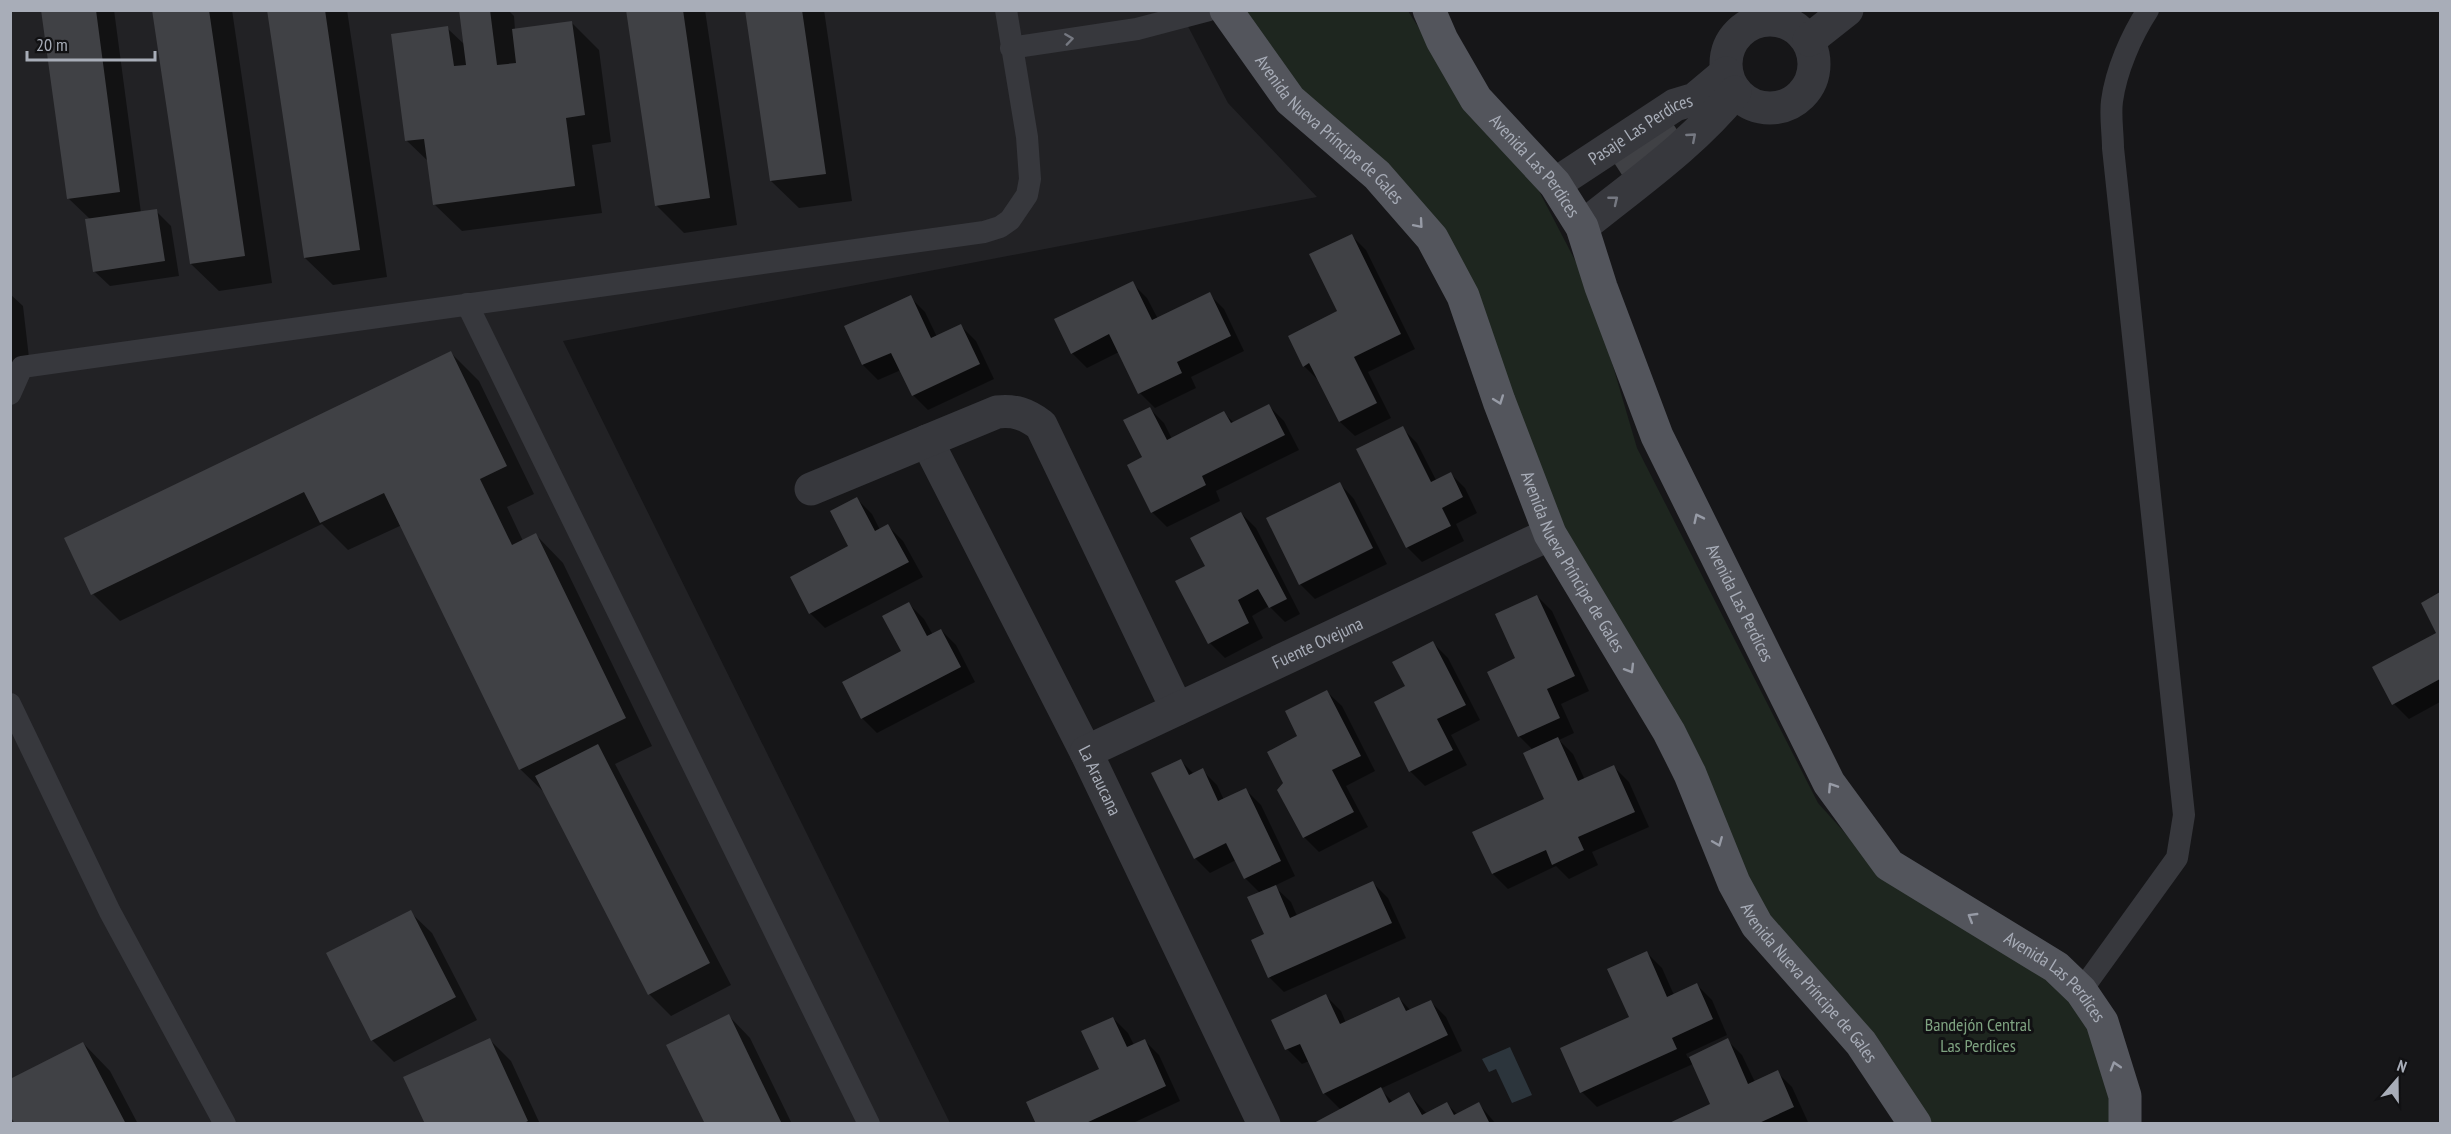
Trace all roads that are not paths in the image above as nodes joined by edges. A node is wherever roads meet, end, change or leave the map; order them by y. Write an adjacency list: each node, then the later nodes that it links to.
1 (1006, 10): 8 (lane)
2 (1209, 10): 8 (lane, one-way to 2)
3 (1226, 10): 16 (main road, Avenida Nueva Príncipe de Gales, one-way to 16)
4 (1429, 10): 10 (main road, Avenida Las Perdices)
5 (1847, 10): 7 (street)
6 (2148, 10): 20 (lane)
7 (1809, 40): 9 (street, Pasaje Las Perdices); 9 (street)
8 (1011, 48): 12 (lane)
9 (1730, 82): 10 (street, Pasaje Las Perdices); 11 (street, Pasaje Las Perdices, one-way to 9)
10 (1555, 184): 11 (main road, Avenida Las Perdices)
11 (1582, 226): 20 (main road, Avenida Las Perdices, one-way to 11)
12 (467, 304): 13 (lane); 22 (lane)
13 (10, 394)
14 (927, 441): 15 (street); 18 (street); 19 (street, La Araucana)
15 (811, 489)
16 (1550, 534): 18 (street, Fuente Ovejuna); 24 (main road, Avenida Nueva Príncipe de Gales, one-way to 24)
17 (10, 704): 21 (lane)
18 (1177, 709): 19 (street, Fuente Ovejuna)
19 (1086, 752): 23 (street, La Araucana)
20 (2081, 992): 25 (main road, Avenida Las Perdices, one-way to 20)
21 (225, 1124)
22 (869, 1124)
23 (1264, 1124)
24 (1915, 1124)
25 (2125, 1124)

